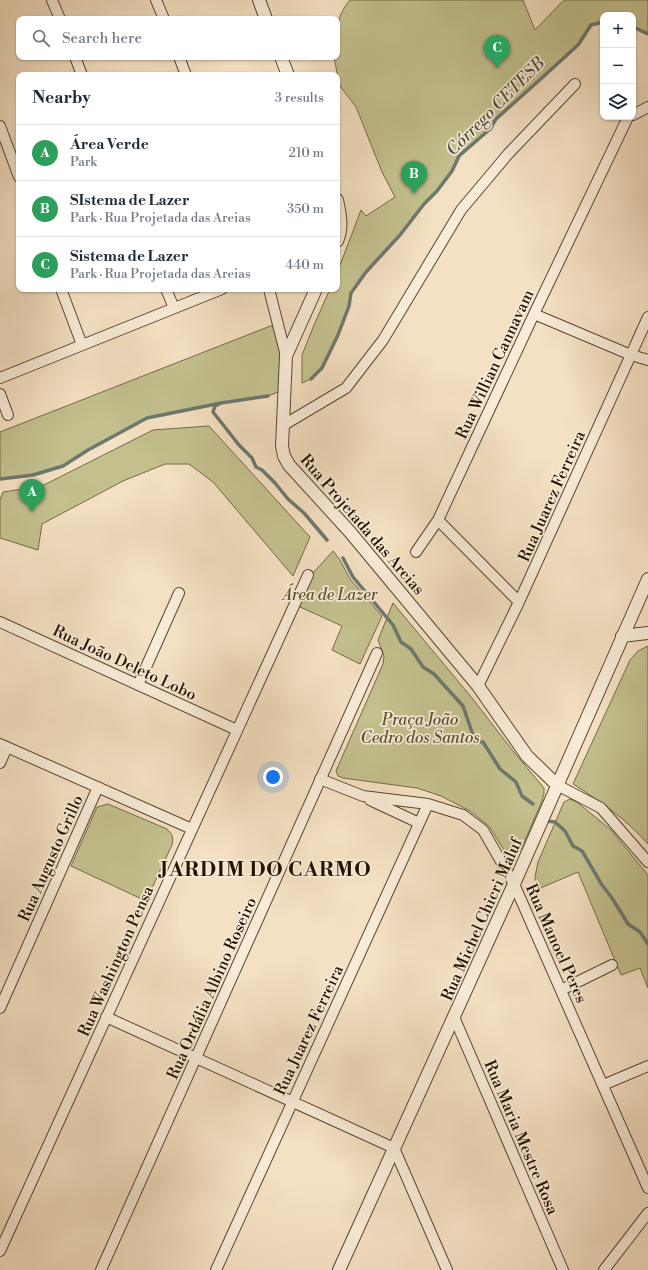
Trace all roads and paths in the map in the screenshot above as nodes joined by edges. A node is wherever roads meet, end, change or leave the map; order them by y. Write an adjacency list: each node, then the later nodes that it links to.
1 (52, 0): 4 (street)
2 (156, 0): 5 (street)
3 (259, 0): 6 (street)
4 (59, 16)
5 (163, 16)
6 (265, 16)
7 (76, 60): 10 (street)
8 (180, 60): 11 (street)
9 (282, 60): 12 (street)
10 (81, 72)
11 (185, 72)
12 (287, 72)
13 (575, 84): 36 (street)
14 (648, 107): 15 (street)
15 (636, 113)
16 (627, 120): 27 (street, Rua Willian Cannavam)
17 (0, 126): 18 (street)
18 (16, 169)
19 (340, 214): 20 (street)
20 (340, 236)
21 (62, 292): 29 (street)
22 (167, 292): 26 (street)
23 (214, 292): 26 (street)
24 (270, 292): 31 (street)
25 (315, 292): 31 (street)
26 (174, 308): 29 (street)
27 (534, 314): 30 (street); 37 (street, Rua Willian Cannavam)
28 (648, 317): 30 (street, Rua Juarez Ferreira)
29 (82, 345): 33 (street)
30 (631, 355): 32 (street); 42 (street, Rua Juarez Ferreira)
31 (286, 360): 36 (street, Rua Projetada das Areias)
32 (648, 360)
33 (0, 378)
34 (0, 394): 35 (street)
35 (8, 415)
36 (282, 426): 48 (street, Rua Projetada das Areias)
37 (438, 520): 38 (street, Rua Willian Cannavam); 42 (street)
38 (416, 552)
39 (308, 575): 49 (street, Rua Washington Pensa)
40 (648, 579): 45 (street, Rua Michel Chicri Maluf)
41 (179, 593): 47 (street)
42 (519, 602): 48 (street, Rua Juarez Ferreira)
43 (0, 622): 47 (street, Rua João Deleto Lobo)
44 (648, 633): 45 (street)
45 (622, 636): 53 (street, Rua Michel Chicri Maluf)
46 (377, 653): 52 (street, Rua Ordália Albino Roseiro)
47 (138, 685): 49 (street, Rua João Deleto Lobo)
48 (478, 686): 53 (street, Rua Projetada das Areias)
49 (237, 730): 58 (street, Rua Washington Pensa)
50 (4, 746): 51 (street); 54 (street)
51 (0, 763)
52 (320, 779): 55 (street, Rua Manoel Peres); 66 (street, Rua Ordália Albino Roseiro)
53 (557, 785): 59 (street); 60 (street, Rua Michel Chicri Maluf)
54 (98, 787): 58 (street); 63 (street, Rua Augusto Grillo)
55 (363, 796): 56 (street, Rua Manoel Peres); 57 (street, Rua Manoel Peres)
56 (428, 804): 57 (street, Rua Juarez Ferreira); 60 (street, Rua Manoel Peres)
57 (419, 823): 69 (street, Rua Juarez Ferreira)
58 (192, 829): 64 (street, Rua Washington Pensa)
59 (648, 862)
60 (514, 884): 62 (street, Rua Manoel Peres); 65 (street, Rua Michel Chicri Maluf)
61 (612, 965): 62 (street)
62 (561, 990): 68 (street, Rua Manoel Peres)
63 (0, 1008)
64 (106, 1017): 66 (street); 74 (street, Rua Washington Pensa)
65 (454, 1017): 70 (street, Rua Michel Chicri Maluf); 79 (street, Rua Maria Mestre Rosa)
66 (196, 1058): 69 (street); 75 (street, Rua Ordália Albino Roseiro)
67 (648, 1066): 68 (street)
68 (603, 1085): 71 (street, Rua Manoel Peres)
69 (292, 1102): 70 (street); 76 (street, Rua Juarez Ferreira)
70 (394, 1148): 77 (street, Rua Michel Chicri Maluf); 78 (street)
71 (645, 1173): 72 (street, Rua Manoel Peres)
72 (648, 1188)
73 (648, 1213): 80 (street)
74 (0, 1251)
75 (101, 1270)
76 (216, 1270)
77 (339, 1270)
78 (447, 1270)
79 (563, 1270)
80 (604, 1270)

